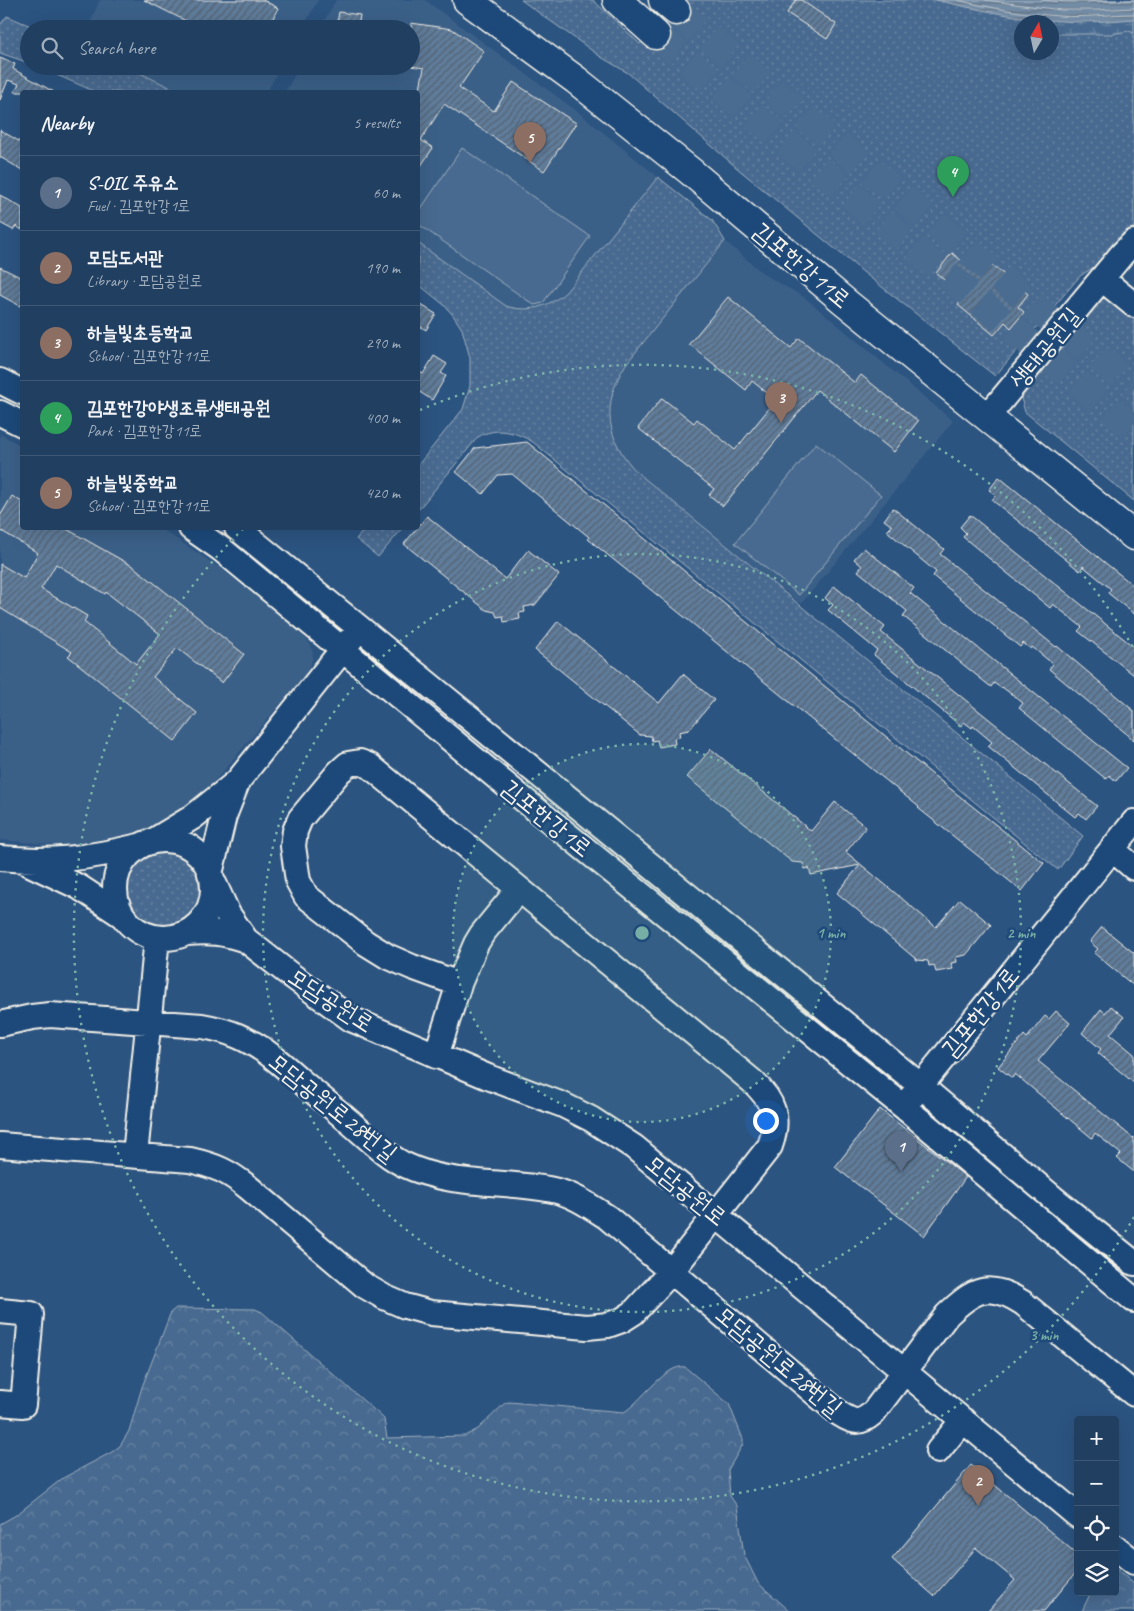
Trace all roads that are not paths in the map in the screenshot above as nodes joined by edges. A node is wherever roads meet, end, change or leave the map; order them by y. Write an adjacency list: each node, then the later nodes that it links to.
1 (467, 0): 11 (main road, 김포한강11로)
2 (477, 0): 11 (main road, 김포한강11로)
3 (617, 0): 4 (main road)
4 (656, 35)
5 (1134, 242): 6 (street, 생태공원길)
6 (1102, 279): 7 (street); 11 (street, 생태공원길)
7 (1134, 305)
8 (0, 381): 9 (street)
9 (20, 391)
10 (0, 413): 12 (street)
11 (991, 413): 13 (main road, 김포한강11로); 16 (main road, 김포한강11로)
12 (20, 423)
13 (1134, 526)
14 (194, 530): 18 (street, 김포한강1로)
15 (239, 530): 17 (street, 김포한강1로)
16 (1134, 536)
17 (360, 628): 18 (street); 35 (street, 김포한강1로)
18 (342, 650): 19 (street); 36 (street, 김포한강1로)
19 (237, 782): 21 (street); 25 (street)
20 (1134, 822): 22 (street, 김포한강1로)
21 (148, 843): 23 (street); 25 (street); 27 (street)
22 (1112, 850): 24 (street); 35 (street, 김포한강1로)
23 (10, 859): 27 (street)
24 (1134, 868)
25 (212, 877): 28 (street); 30 (street)
26 (518, 890): 31 (street); 31 (street); 39 (street)
27 (123, 916): 29 (street)
28 (186, 934): 29 (street); 30 (street)
29 (157, 938): 32 (street)
30 (246, 940): 34 (street, 모담공원로)
31 (460, 984): 34 (street)
32 (148, 1022): 33 (street, 모담공원로28번길); 38 (street); 41 (street, 모담공원로28번길)
33 (0, 1024)
34 (436, 1056): 39 (street, 모담공원로)
35 (921, 1086): 36 (street, 김포한강1로); 40 (street, 김포한강1로)
36 (904, 1107): 42 (street, 김포한강1로)
37 (0, 1146): 38 (street)
38 (135, 1156): 41 (street)
39 (716, 1214): 41 (street); 44 (street, 모담공원로)
40 (1134, 1263)
41 (671, 1272): 44 (street, 모담공원로28번길)
42 (1134, 1300)
43 (0, 1311): 46 (street)
44 (904, 1372): 45 (street, 모담공원로28번길); 47 (street, 모담공원로)
45 (1134, 1394)
46 (0, 1404)
47 (963, 1420): 48 (street); 49 (street, 모담공원로)
48 (938, 1451)
49 (1074, 1513)
50 (1119, 1550): 51 (street)
51 (1134, 1562)

